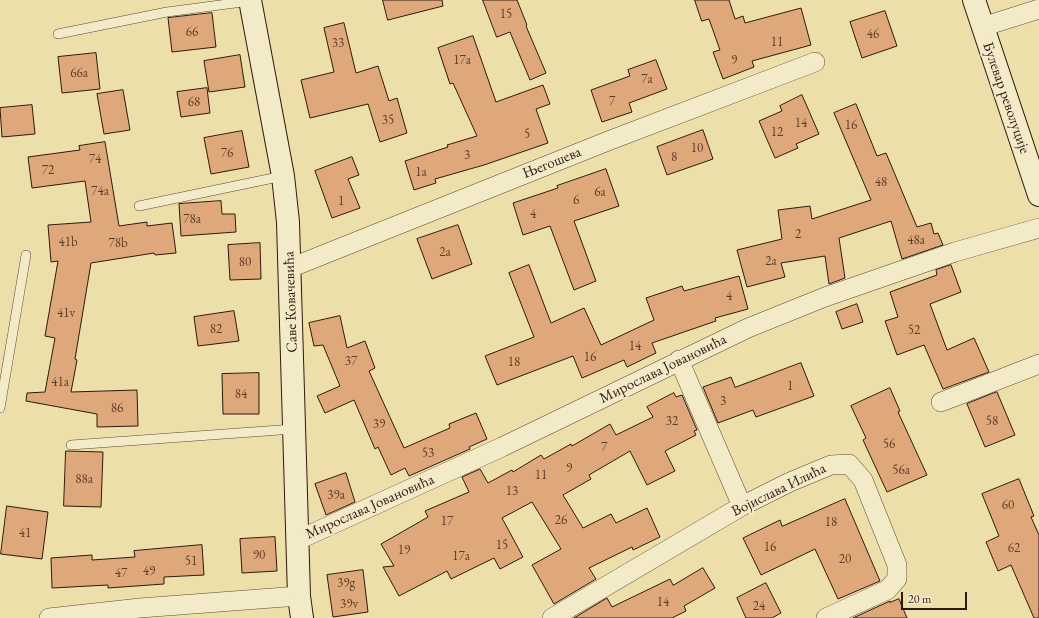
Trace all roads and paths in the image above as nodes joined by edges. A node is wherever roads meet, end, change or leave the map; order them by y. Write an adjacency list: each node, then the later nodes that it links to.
1 (974, 0): 4 (street, Булевар револуције)
2 (250, 1): 5 (lane); 7 (street, Саве Ковачевића)
3 (1039, 9): 4 (street)
4 (982, 27): 8 (street, Булевар револуције)
5 (58, 34)
6 (815, 62): 12 (street, Његошева)
7 (283, 176): 9 (lane); 12 (street, Саве Ковачевића)
8 (1039, 195)
9 (139, 206)
10 (1039, 228): 13 (street, Мирослава Јовановића)
11 (26, 255): 16 (lane)
12 (290, 268): 17 (street, Саве Ковачевића)
13 (679, 360): 19 (street); 20 (street, Мирослава Јовановића)
14 (1039, 364): 15 (street)
15 (941, 402)
16 (0, 408)
17 (294, 429): 18 (lane); 20 (street, Саве Ковачевића)
18 (70, 445)
19 (742, 506): 24 (street, Војислава Илића); 25 (street, Војислава Илића)
20 (298, 540): 21 (street, Саве Ковачевића)
21 (299, 596): 22 (street); 23 (street, Саве Ковачевића)
22 (49, 618)
23 (302, 618)
24 (552, 618)
25 (826, 618)

